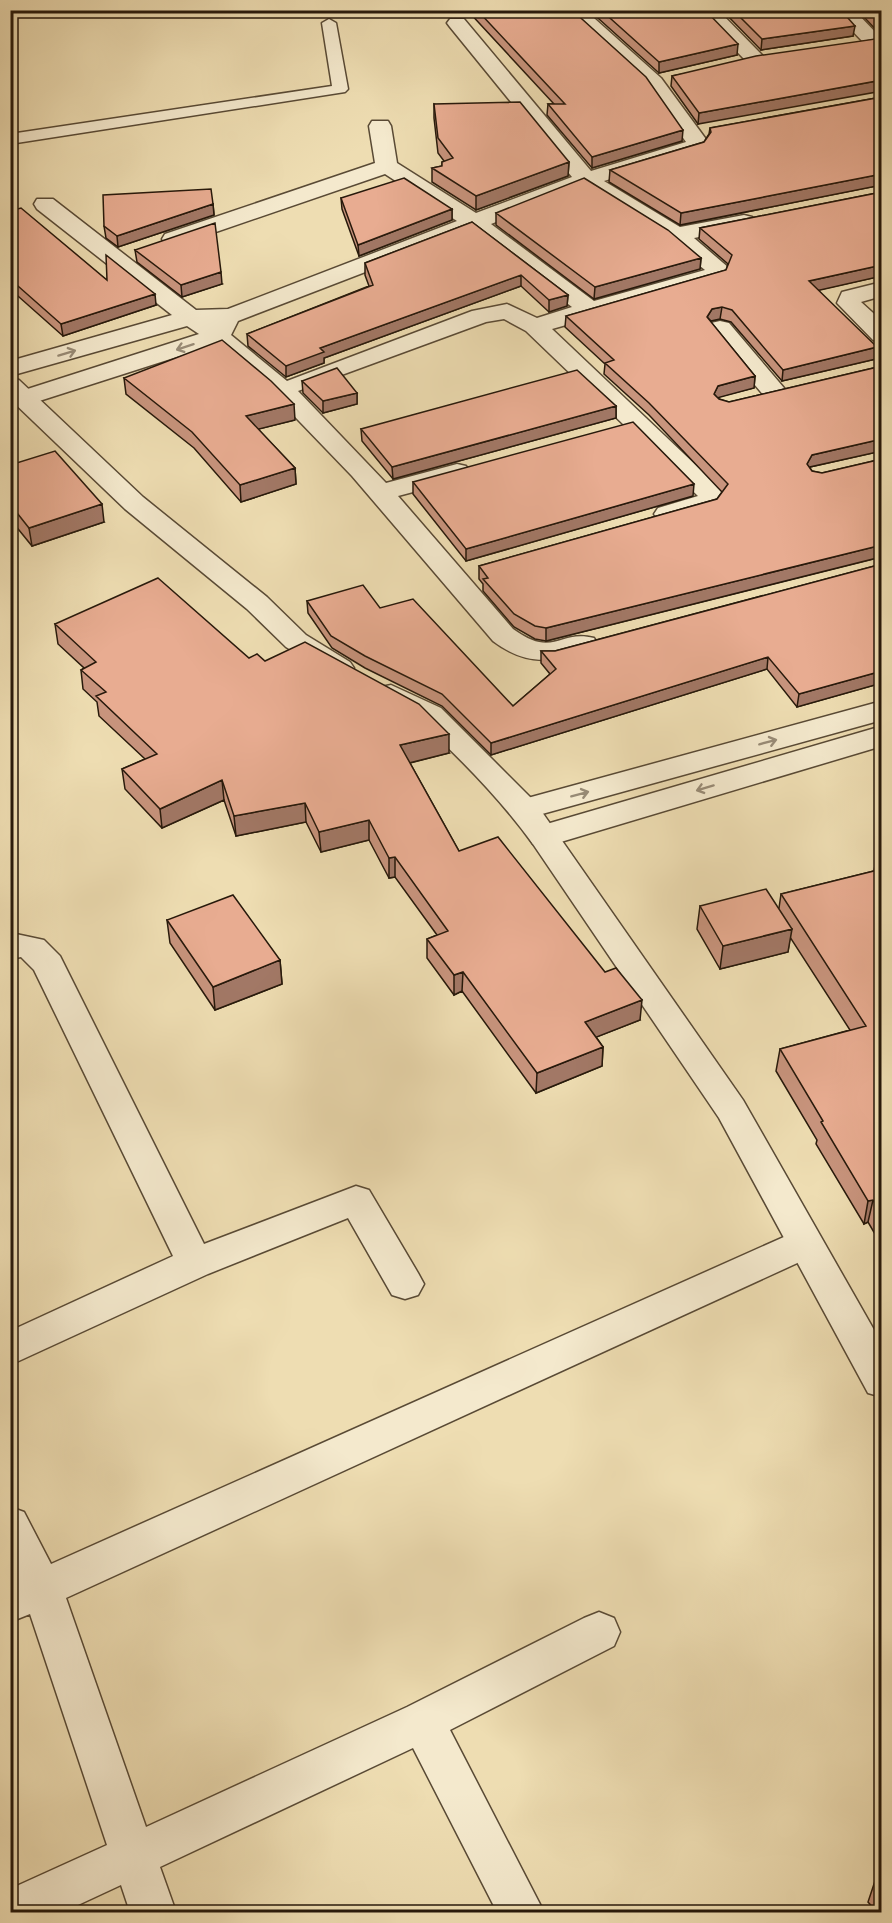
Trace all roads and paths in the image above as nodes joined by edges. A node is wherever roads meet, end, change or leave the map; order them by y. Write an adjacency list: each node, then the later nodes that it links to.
1 (573, 10): 12 (street)
2 (705, 10): 9 (street)
3 (842, 10): 6 (street)
4 (329, 23): 14 (lane)
5 (457, 23): 16 (street)
6 (877, 40): 7 (street)
7 (850, 44)
8 (779, 56): 9 (street)
9 (755, 59): 10 (street)
10 (733, 64)
11 (676, 77): 12 (street)
12 (654, 82): 16 (street)
13 (380, 126): 15 (street)
14 (10, 139)
15 (387, 166): 19 (street); 21 (street)
16 (586, 179): 19 (street); 20 (street)
17 (45, 204): 21 (street)
18 (768, 218): 20 (street)
19 (476, 223): 23 (street); 25 (street)
20 (676, 235): 23 (street)
21 (117, 258): 24 (street)
22 (882, 289): 28 (street)
23 (590, 309): 26 (street)
24 (190, 317): 25 (street); 29 (street, one-way to 24)
25 (225, 326): 29 (street, one-way to 29); 30 (street)
26 (535, 326): 30 (street); 34 (street)
27 (720, 328): 31 (street)
28 (882, 335)
29 (14, 385): 39 (street)
30 (283, 390): 33 (street)
31 (746, 399)
32 (481, 465): 33 (street)
33 (380, 493): 35 (street)
34 (640, 522)
35 (610, 637)
36 (882, 710): 38 (street)
37 (882, 736): 38 (street)
38 (823, 740): 39 (street)
39 (534, 823): 41 (street)
40 (10, 947): 42 (street)
41 (804, 1243): 45 (street); 47 (street)
42 (195, 1263): 43 (street); 44 (street)
43 (405, 1284)
44 (10, 1349)
45 (882, 1381)
46 (10, 1525): 47 (street)
47 (26, 1596): 50 (street)
48 (599, 1632): 49 (street)
49 (422, 1722): 50 (street); 53 (street)
50 (132, 1856): 51 (street); 52 (street)
51 (13, 1912)
52 (153, 1912)
53 (521, 1912)

